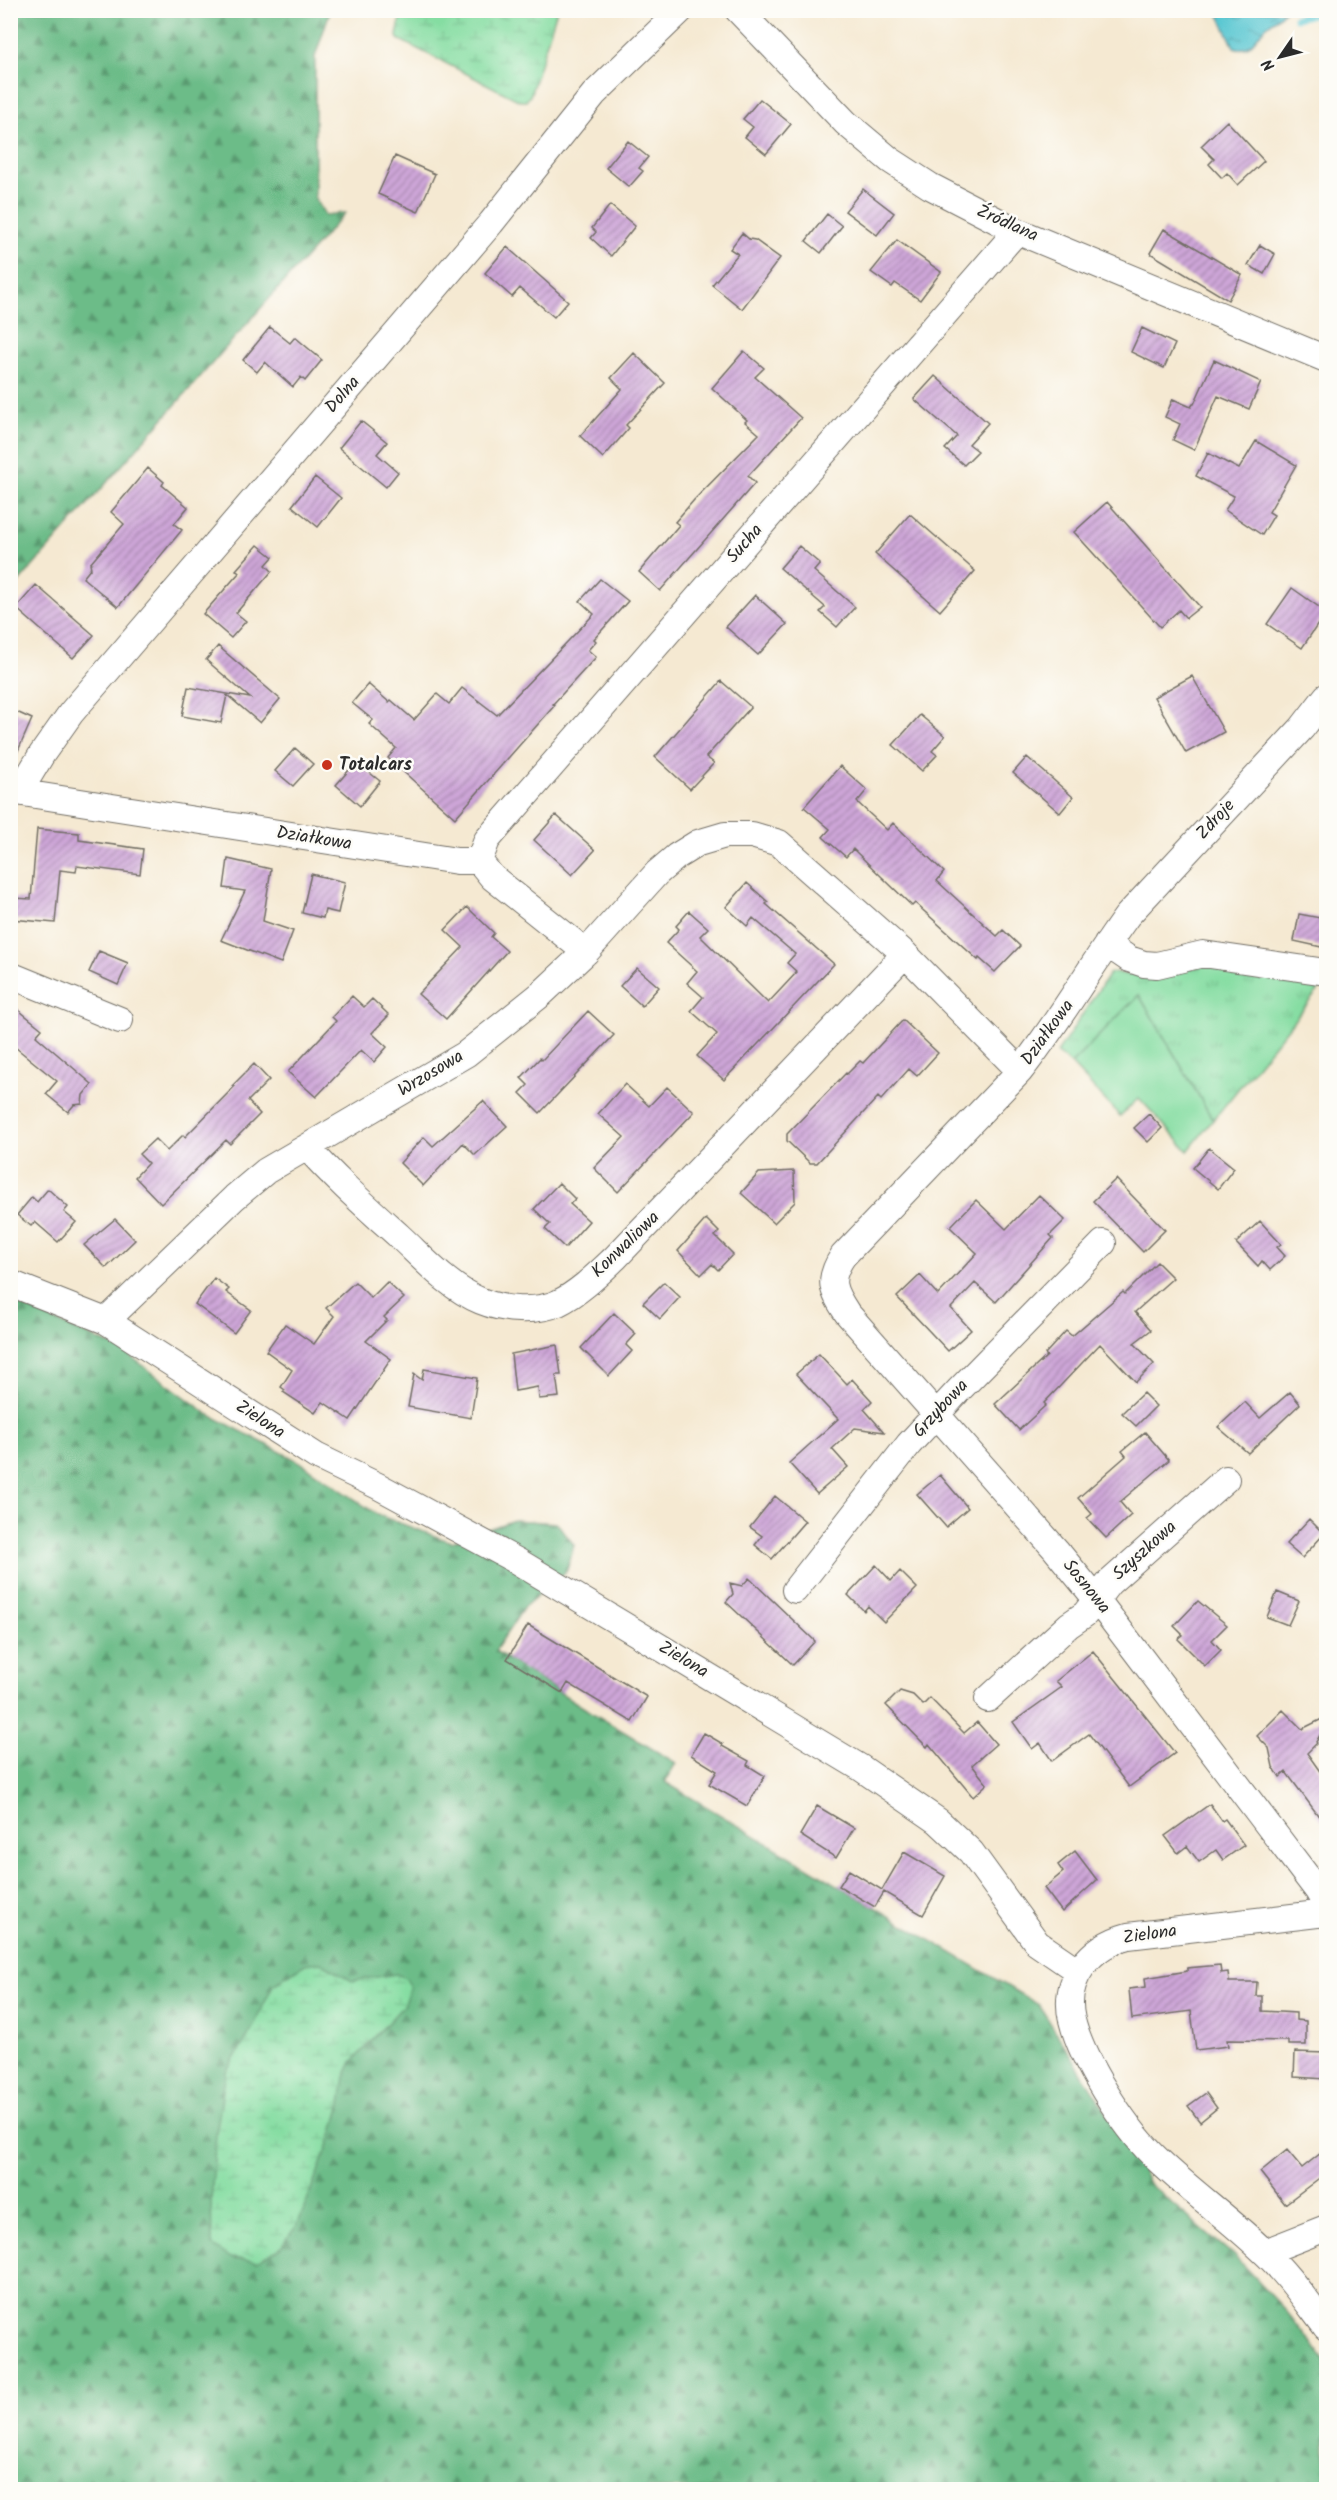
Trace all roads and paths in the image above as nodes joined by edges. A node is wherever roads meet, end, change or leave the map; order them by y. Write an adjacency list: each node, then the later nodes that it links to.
1 (681, 10): 6 (street, Dolna)
2 (738, 10): 3 (street, Źródlana)
3 (1017, 231): 4 (street, Źródlana); 8 (street, Sucha)
4 (1326, 359)
5 (1326, 697): 9 (street, Zdroje)
6 (15, 792): 8 (street, Działkowa)
7 (752, 835): 10 (street, Wrzosowa); 11 (street, Działkowa)
8 (479, 861): 10 (street)
9 (1107, 944): 12 (street); 15 (street, Działkowa)
10 (586, 952): 16 (street, Wrzosowa)
11 (905, 954): 15 (street, Działkowa); 16 (street, Konwaliowa)
12 (1326, 972)
13 (10, 975): 14 (street)
14 (120, 1020)
15 (1020, 1071): 20 (street, Sosnowa)
16 (307, 1147): 19 (street, Wrzosowa)
17 (1103, 1243): 20 (street, Grzybowa)
18 (10, 1283): 19 (street, Zielona)
19 (106, 1321): 27 (street, Zielona)
20 (937, 1414): 22 (street, Grzybowa); 23 (street, Sosnowa)
21 (1226, 1479): 23 (street, Szyszkowa)
22 (795, 1590)
23 (1097, 1600): 24 (street, Szyszkowa); 25 (street, Sosnowa)
24 (988, 1699)
25 (1326, 1905)
26 (1326, 1913): 27 (street, Zielona)
27 (1078, 1971): 29 (street)
28 (1326, 2228): 29 (street)
29 (1264, 2252): 30 (street)
30 (1326, 2327)

